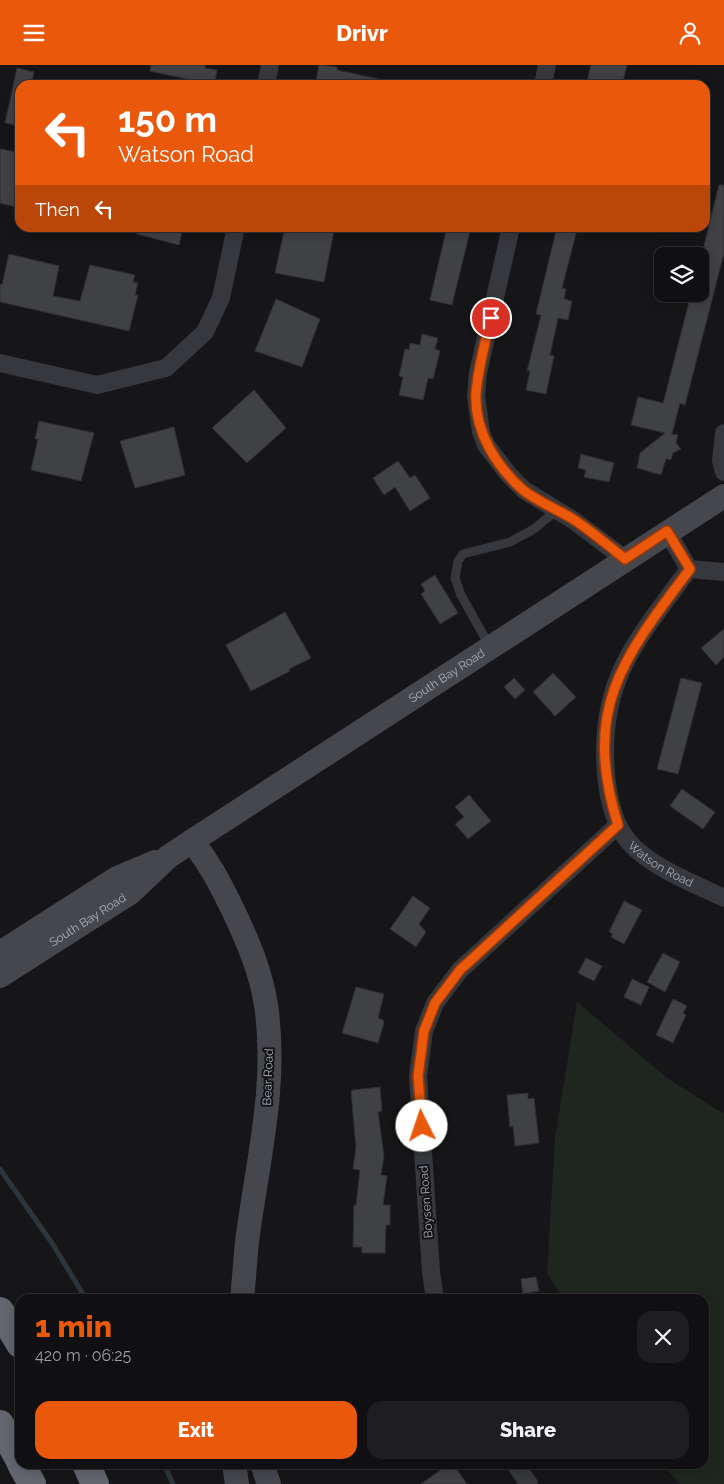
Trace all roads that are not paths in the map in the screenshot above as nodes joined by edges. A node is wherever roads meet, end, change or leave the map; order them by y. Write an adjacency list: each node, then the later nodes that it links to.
1 (270, 65): 3 (street)
2 (547, 65): 4 (street)
3 (267, 80)
4 (544, 80)
5 (235, 232): 7 (street)
6 (510, 232): 11 (street)
7 (0, 363)
8 (724, 433): 9 (street)
9 (724, 472)
10 (724, 496): 12 (street, South Bay Road)
11 (557, 510): 13 (street); 16 (lane)
12 (667, 531): 13 (street, South Bay Road); 14 (street)
13 (625, 559): 16 (street, South Bay Road)
14 (690, 569): 15 (street); 17 (street, Watson Road)
15 (724, 572)
16 (490, 647): 18 (street, South Bay Road)
17 (618, 825): 20 (street, Watson Road); 24 (street, Boysen Road)
18 (192, 841): 19 (street, South Bay Road); 23 (street, Bear Road)
19 (168, 857): 21 (street, South Bay Road); 22 (street, South Bay Road)
20 (724, 898)
21 (0, 953)
22 (0, 977)
23 (242, 1294)
24 (434, 1294)
25 (0, 1311): 26 (highway)
26 (15, 1336)
27 (0, 1424): 28 (highway)
28 (15, 1451)
29 (24, 1469): 34 (highway)
30 (88, 1469): 35 (highway)
31 (235, 1469): 36 (street)
32 (264, 1469): 37 (street)
33 (518, 1469): 38 (street)
34 (32, 1484)
35 (95, 1484)
36 (237, 1484)
37 (269, 1484)
38 (529, 1484)

